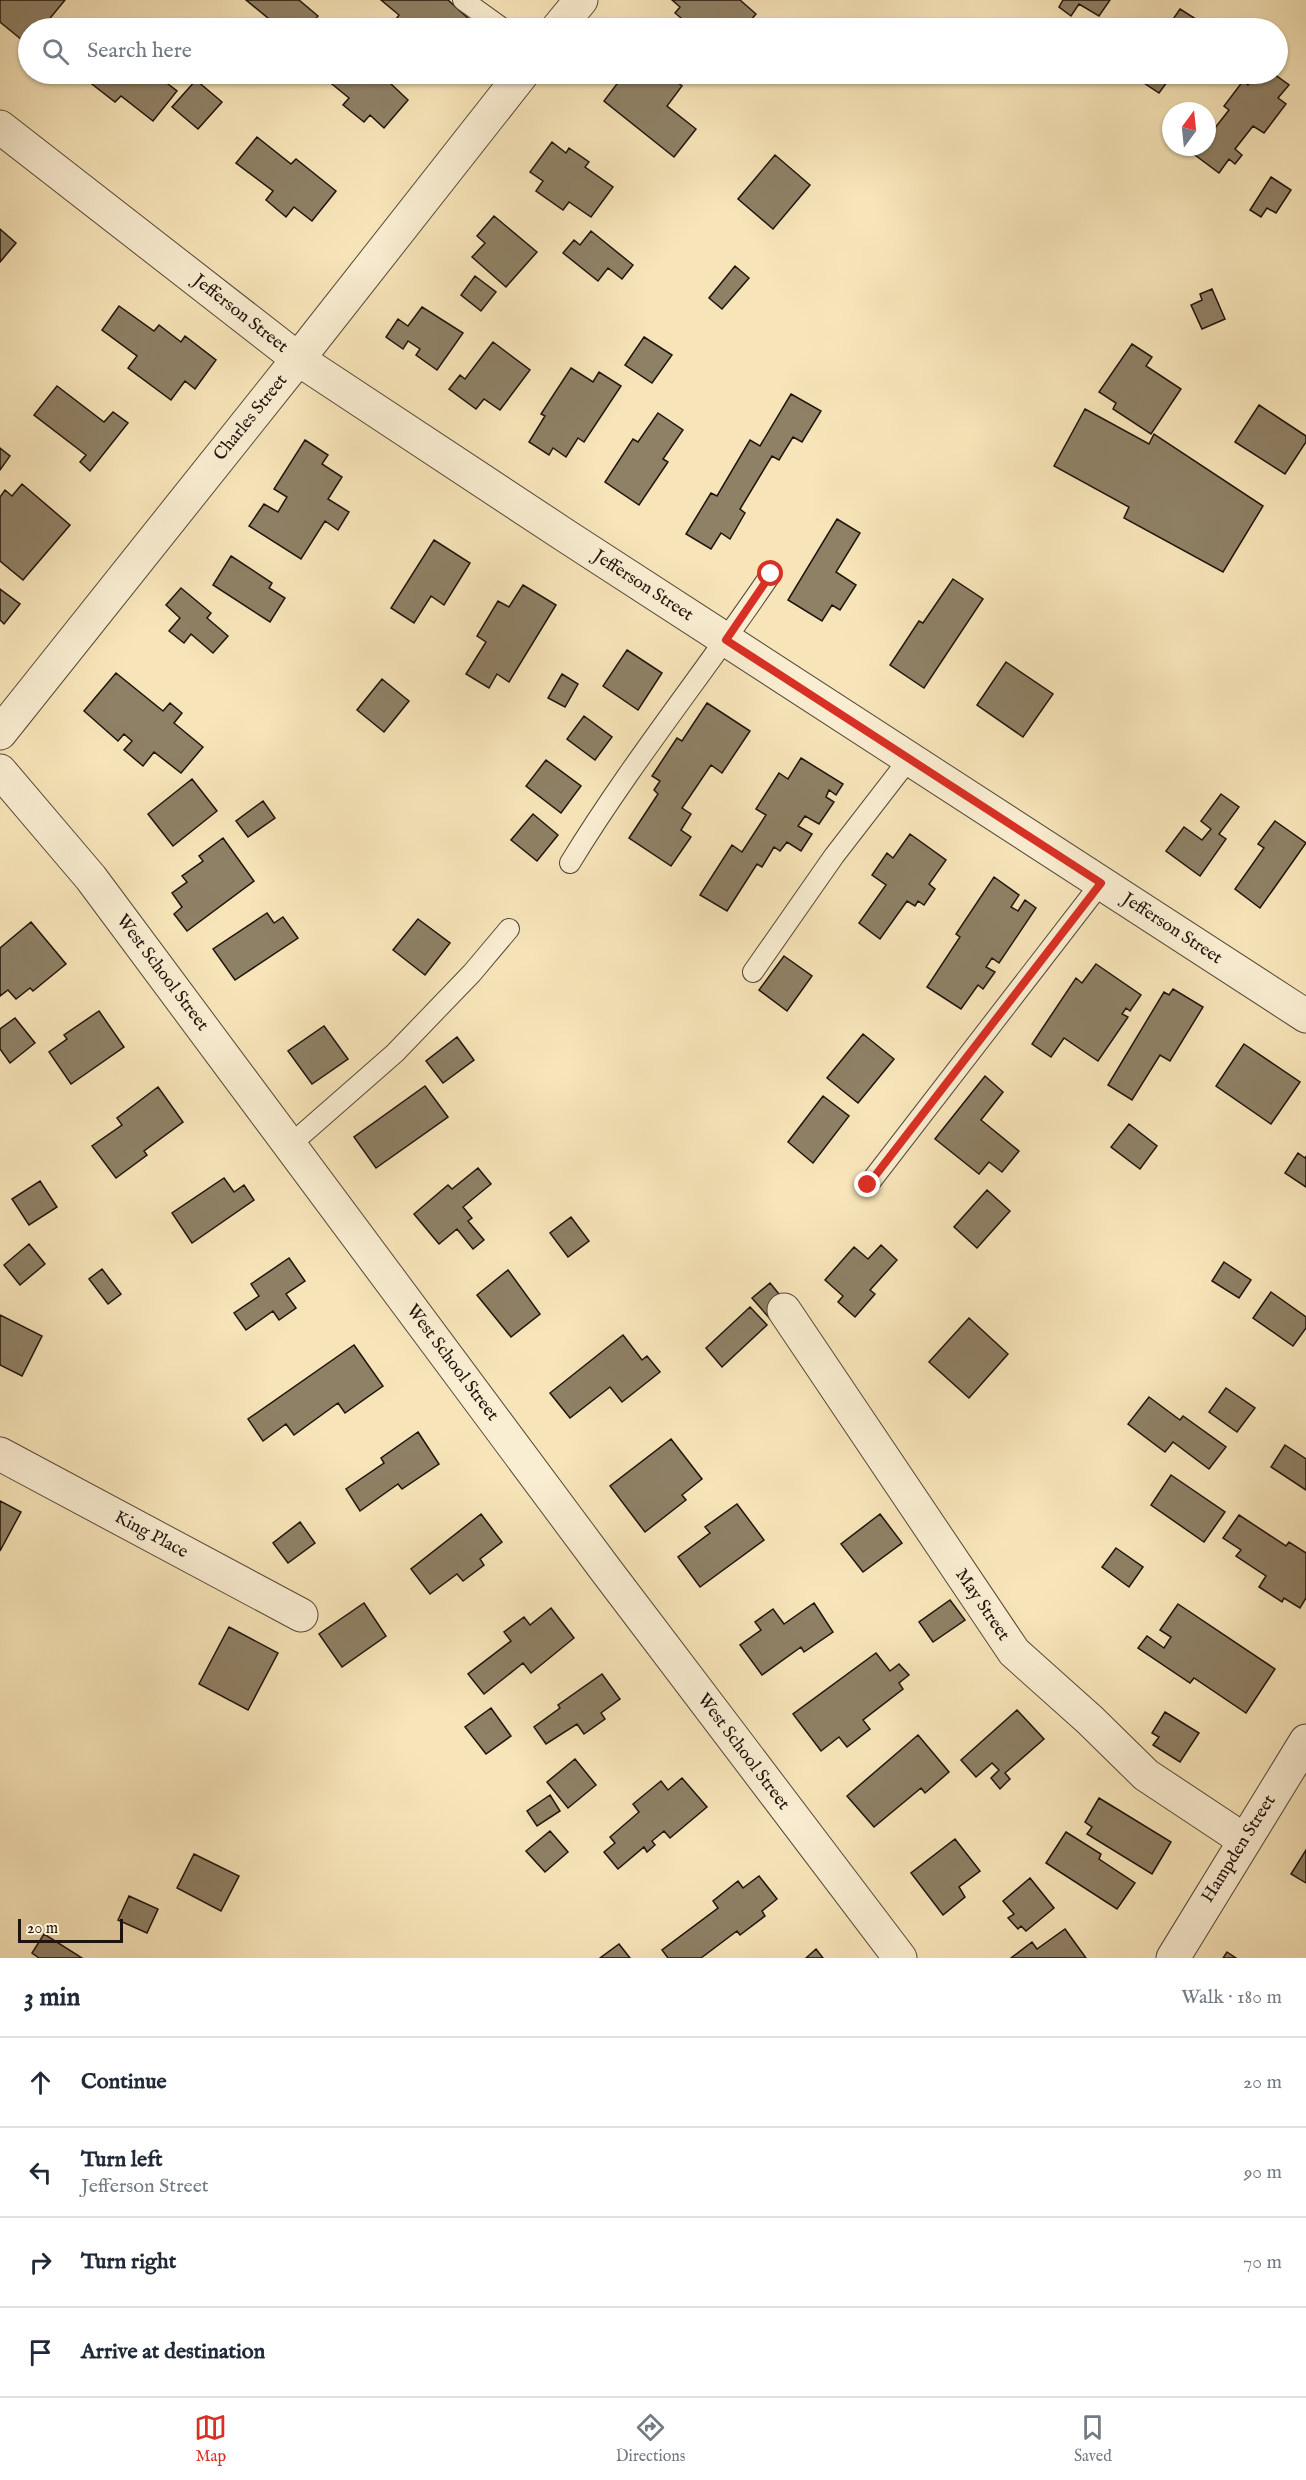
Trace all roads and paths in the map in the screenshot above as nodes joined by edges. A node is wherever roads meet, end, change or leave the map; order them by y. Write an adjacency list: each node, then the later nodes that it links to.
1 (463, 0): 3 (lane)
2 (581, 0): 4 (street)
3 (488, 18)
4 (566, 18)
5 (514, 84): 7 (street, Charles Street)
6 (0, 128): 7 (street, Jefferson Street)
7 (298, 359): 9 (street, Jefferson Street); 10 (street, Charles Street)
8 (771, 574): 9 (lane)
9 (726, 640): 11 (street, Jefferson Street); 13 (lane)
10 (0, 733)
11 (909, 759): 14 (street, Jefferson Street); 16 (lane)
12 (0, 771): 18 (street, West School Street)
13 (570, 863)
14 (1101, 883): 17 (street, Jefferson Street); 19 (lane)
15 (508, 929): 18 (lane)
16 (753, 972)
17 (1306, 1016)
18 (290, 1145): 25 (street, West School Street)
19 (868, 1185)
20 (784, 1310): 24 (street, May Street)
21 (0, 1454): 22 (street, King Place)
22 (301, 1615)
23 (1306, 1741): 24 (street, Hampden Street)
24 (1244, 1839): 26 (street, Hampden Street)
25 (900, 1958)
26 (1173, 1958)

